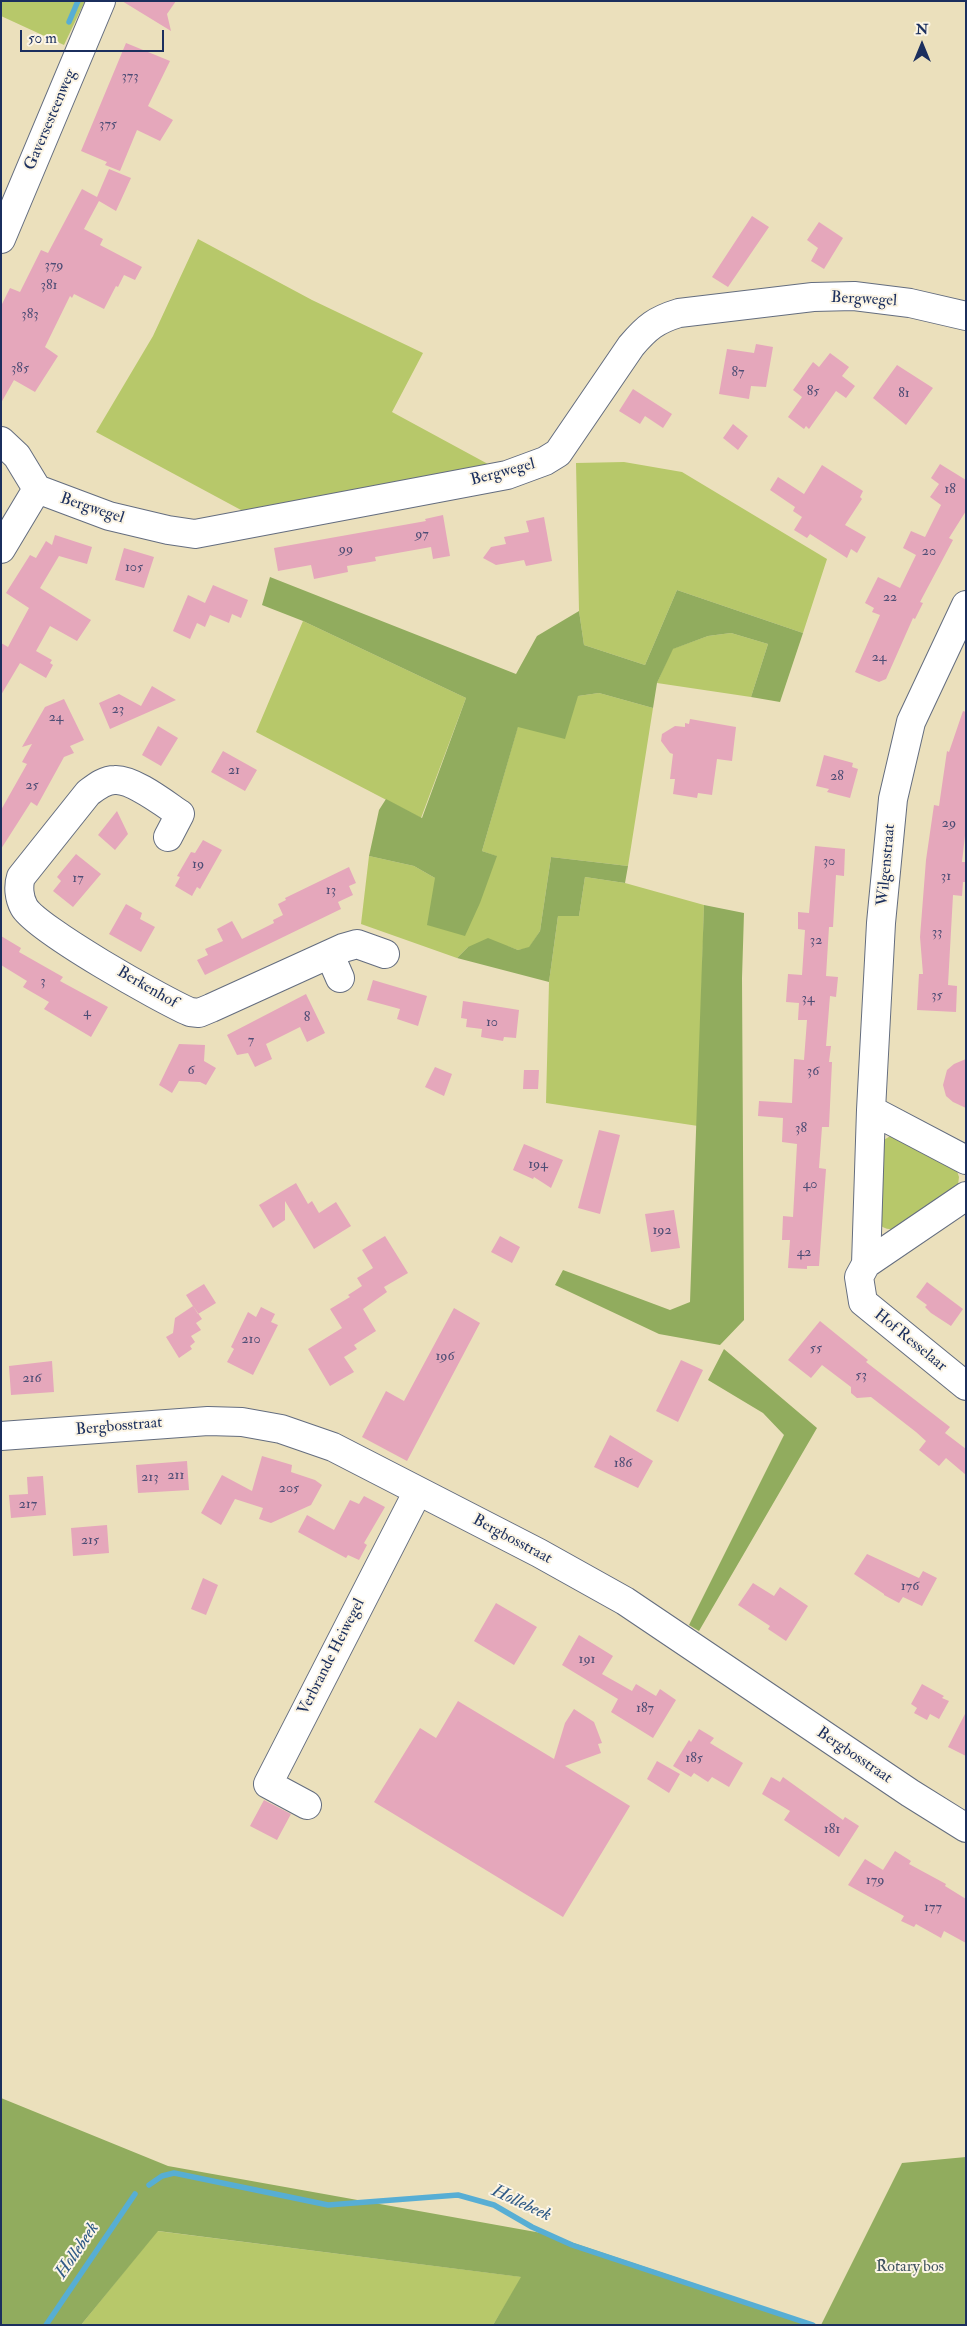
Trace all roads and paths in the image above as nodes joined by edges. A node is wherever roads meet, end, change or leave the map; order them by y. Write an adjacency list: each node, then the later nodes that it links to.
1 (101, 1): 2 (street, Gaversesteenweg)
2 (1, 238)
3 (966, 316): 5 (street, Bergwegel)
4 (1, 442): 5 (street)
5 (37, 489): 6 (street)
6 (1, 549)
7 (966, 606): 8 (street, Wilgenstraat)
8 (959, 630): 12 (street, Wilgenstraat)
9 (168, 837): 10 (street, Berkenhof)
10 (10, 884): 11 (street, Berkenhof)
11 (384, 954)
12 (871, 1110): 13 (street); 15 (street, Wilgenstraat)
13 (966, 1160)
14 (966, 1196): 15 (street)
15 (866, 1264): 16 (street, Hof Resselaar)
16 (966, 1386)
17 (1, 1436): 18 (street, Bergbosstraat)
18 (418, 1491): 19 (street, Verbrande Heiwegel); 20 (street, Bergbosstraat)
19 (307, 1805)
20 (966, 1828)

